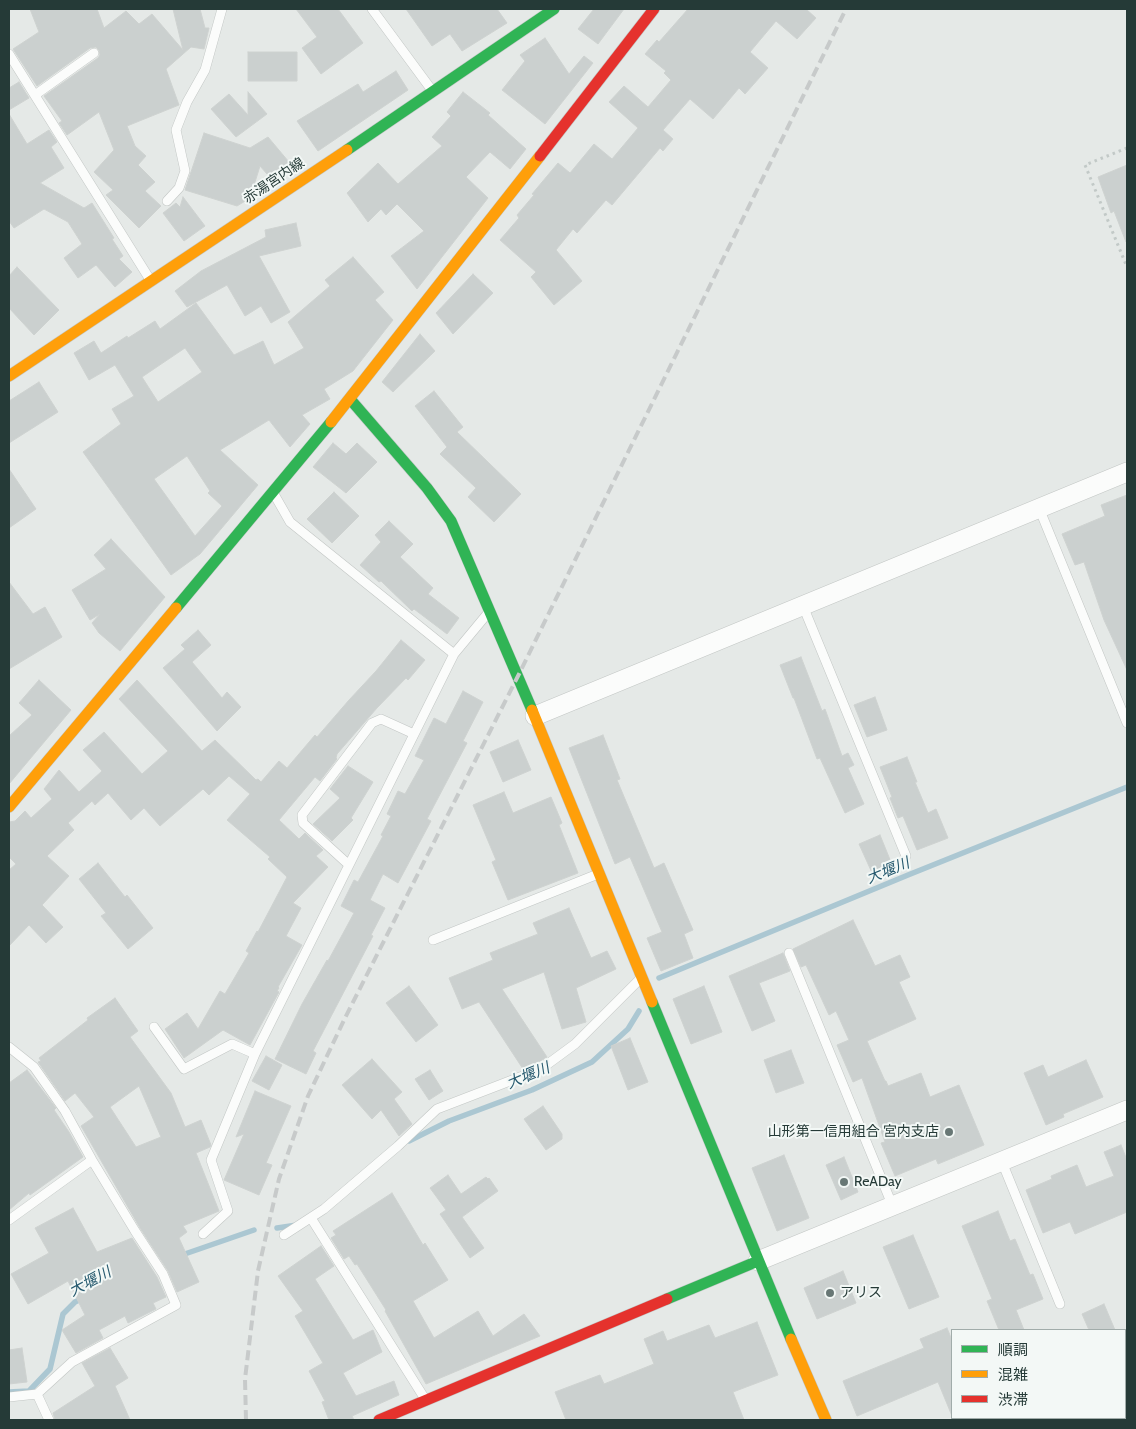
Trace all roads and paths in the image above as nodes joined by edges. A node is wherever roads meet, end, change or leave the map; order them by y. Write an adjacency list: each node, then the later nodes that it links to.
1 (222, 9): 10 (lane)
2 (372, 9): 7 (lane)
3 (554, 9): 7 (street, 赤湯宮内線)
4 (654, 9): 14 (street)
5 (94, 53): 8 (lane)
6 (9, 54): 8 (lane)
7 (433, 91): 12 (street, 赤湯宮内線)
8 (35, 95): 12 (lane)
9 (1127, 148): 11 (path)
10 (167, 201)
11 (1127, 267)
12 (150, 281): 13 (street, 赤湯宮内線)
13 (9, 376)
14 (350, 399): 16 (street); 19 (street)
15 (1127, 472): 17 (street)
16 (273, 492): 20 (lane); 24 (street)
17 (1039, 508): 18 (street); 22 (lane)
18 (803, 606): 21 (street); 25 (lane)
19 (490, 611): 20 (lane); 21 (street)
20 (454, 654): 23 (lane)
21 (535, 716): 27 (street)
22 (1127, 722)
23 (414, 734): 26 (lane); 26 (lane)
24 (9, 807)
25 (906, 856)
26 (349, 865): 33 (lane)
27 (600, 874): 28 (lane); 30 (street)
28 (433, 940)
29 (789, 953): 37 (lane)
30 (642, 976): 38 (lane); 42 (street)
31 (154, 1027): 33 (lane)
32 (9, 1048): 35 (lane)
33 (255, 1054): 40 (lane)
34 (1127, 1110): 36 (street)
35 (92, 1160): 39 (lane); 44 (lane)
36 (1002, 1162): 37 (street); 43 (lane)
37 (893, 1207): 42 (street)
38 (311, 1218): 41 (lane); 46 (lane)
39 (9, 1220)
40 (203, 1234)
41 (284, 1234)
42 (758, 1261): 46 (street); 49 (street)
43 (1060, 1304)
44 (37, 1394): 45 (lane); 47 (lane)
45 (9, 1397)
46 (426, 1401): 48 (street)
47 (49, 1420)
48 (379, 1420)
49 (826, 1420)

